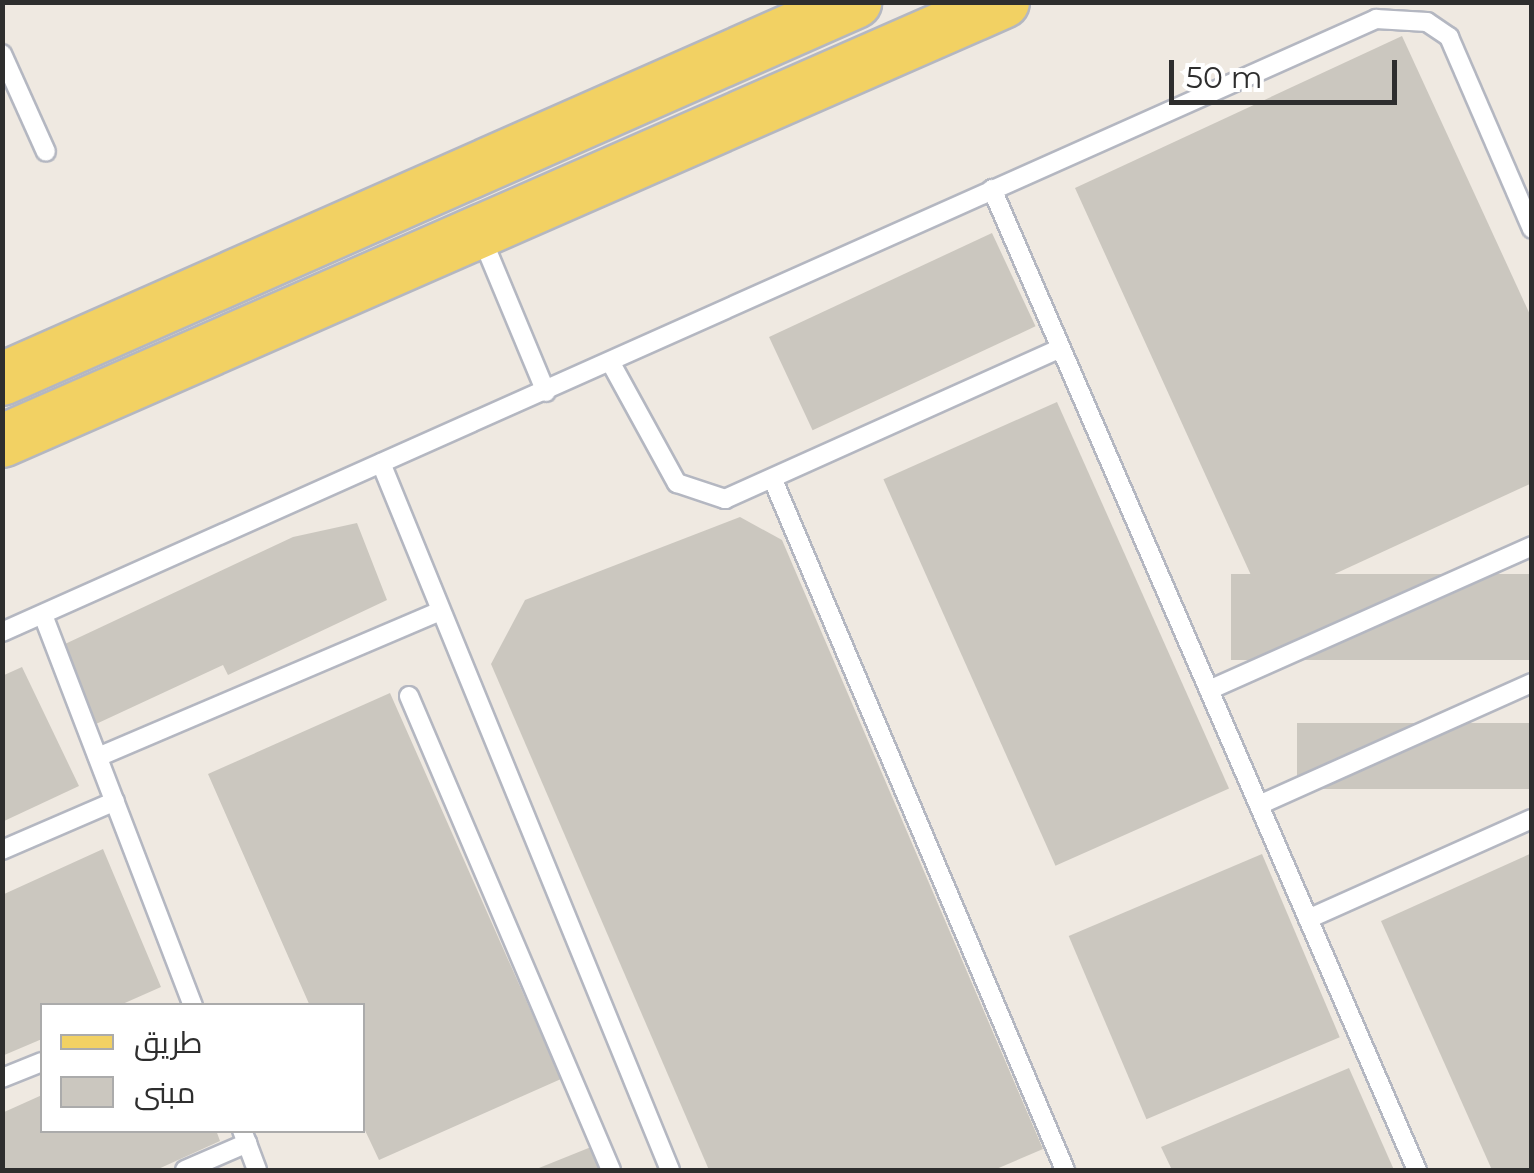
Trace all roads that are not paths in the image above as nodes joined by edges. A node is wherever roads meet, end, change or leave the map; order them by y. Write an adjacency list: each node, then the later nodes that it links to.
1 (854, 2): 10 (main road)
2 (1003, 2): 7 (main road)
3 (2, 54): 4 (lane)
4 (46, 152)
5 (992, 189): 6 (lane); 8 (lane); 9 (lane)
6 (1532, 229)
7 (480, 231): 11 (lane); 12 (main road)
8 (1061, 348): 14 (lane); 20 (lane)
9 (612, 365): 11 (lane); 14 (lane)
10 (2, 379)
11 (546, 392): 13 (lane)
12 (2, 440)
13 (381, 464): 16 (lane); 17 (lane)
14 (773, 480): 36 (lane)
15 (1532, 546): 20 (lane)
16 (436, 613): 22 (lane); 35 (lane)
17 (43, 615): 18 (lane); 22 (lane)
18 (2, 632)
19 (1532, 684): 24 (lane)
20 (1209, 690): 24 (lane)
21 (409, 696): 34 (lane)
22 (98, 757): 23 (lane)
23 (115, 801): 26 (lane); 28 (lane)
24 (1259, 806): 27 (lane)
25 (1532, 819): 27 (lane)
26 (2, 850)
27 (1308, 919): 37 (lane)
28 (188, 1003)
29 (40, 1063): 30 (lane)
30 (2, 1078)
31 (244, 1137): 32 (lane); 33 (lane)
32 (185, 1170)
33 (257, 1170)
34 (611, 1170)
35 (670, 1170)
36 (1065, 1170)
37 (1418, 1170)

